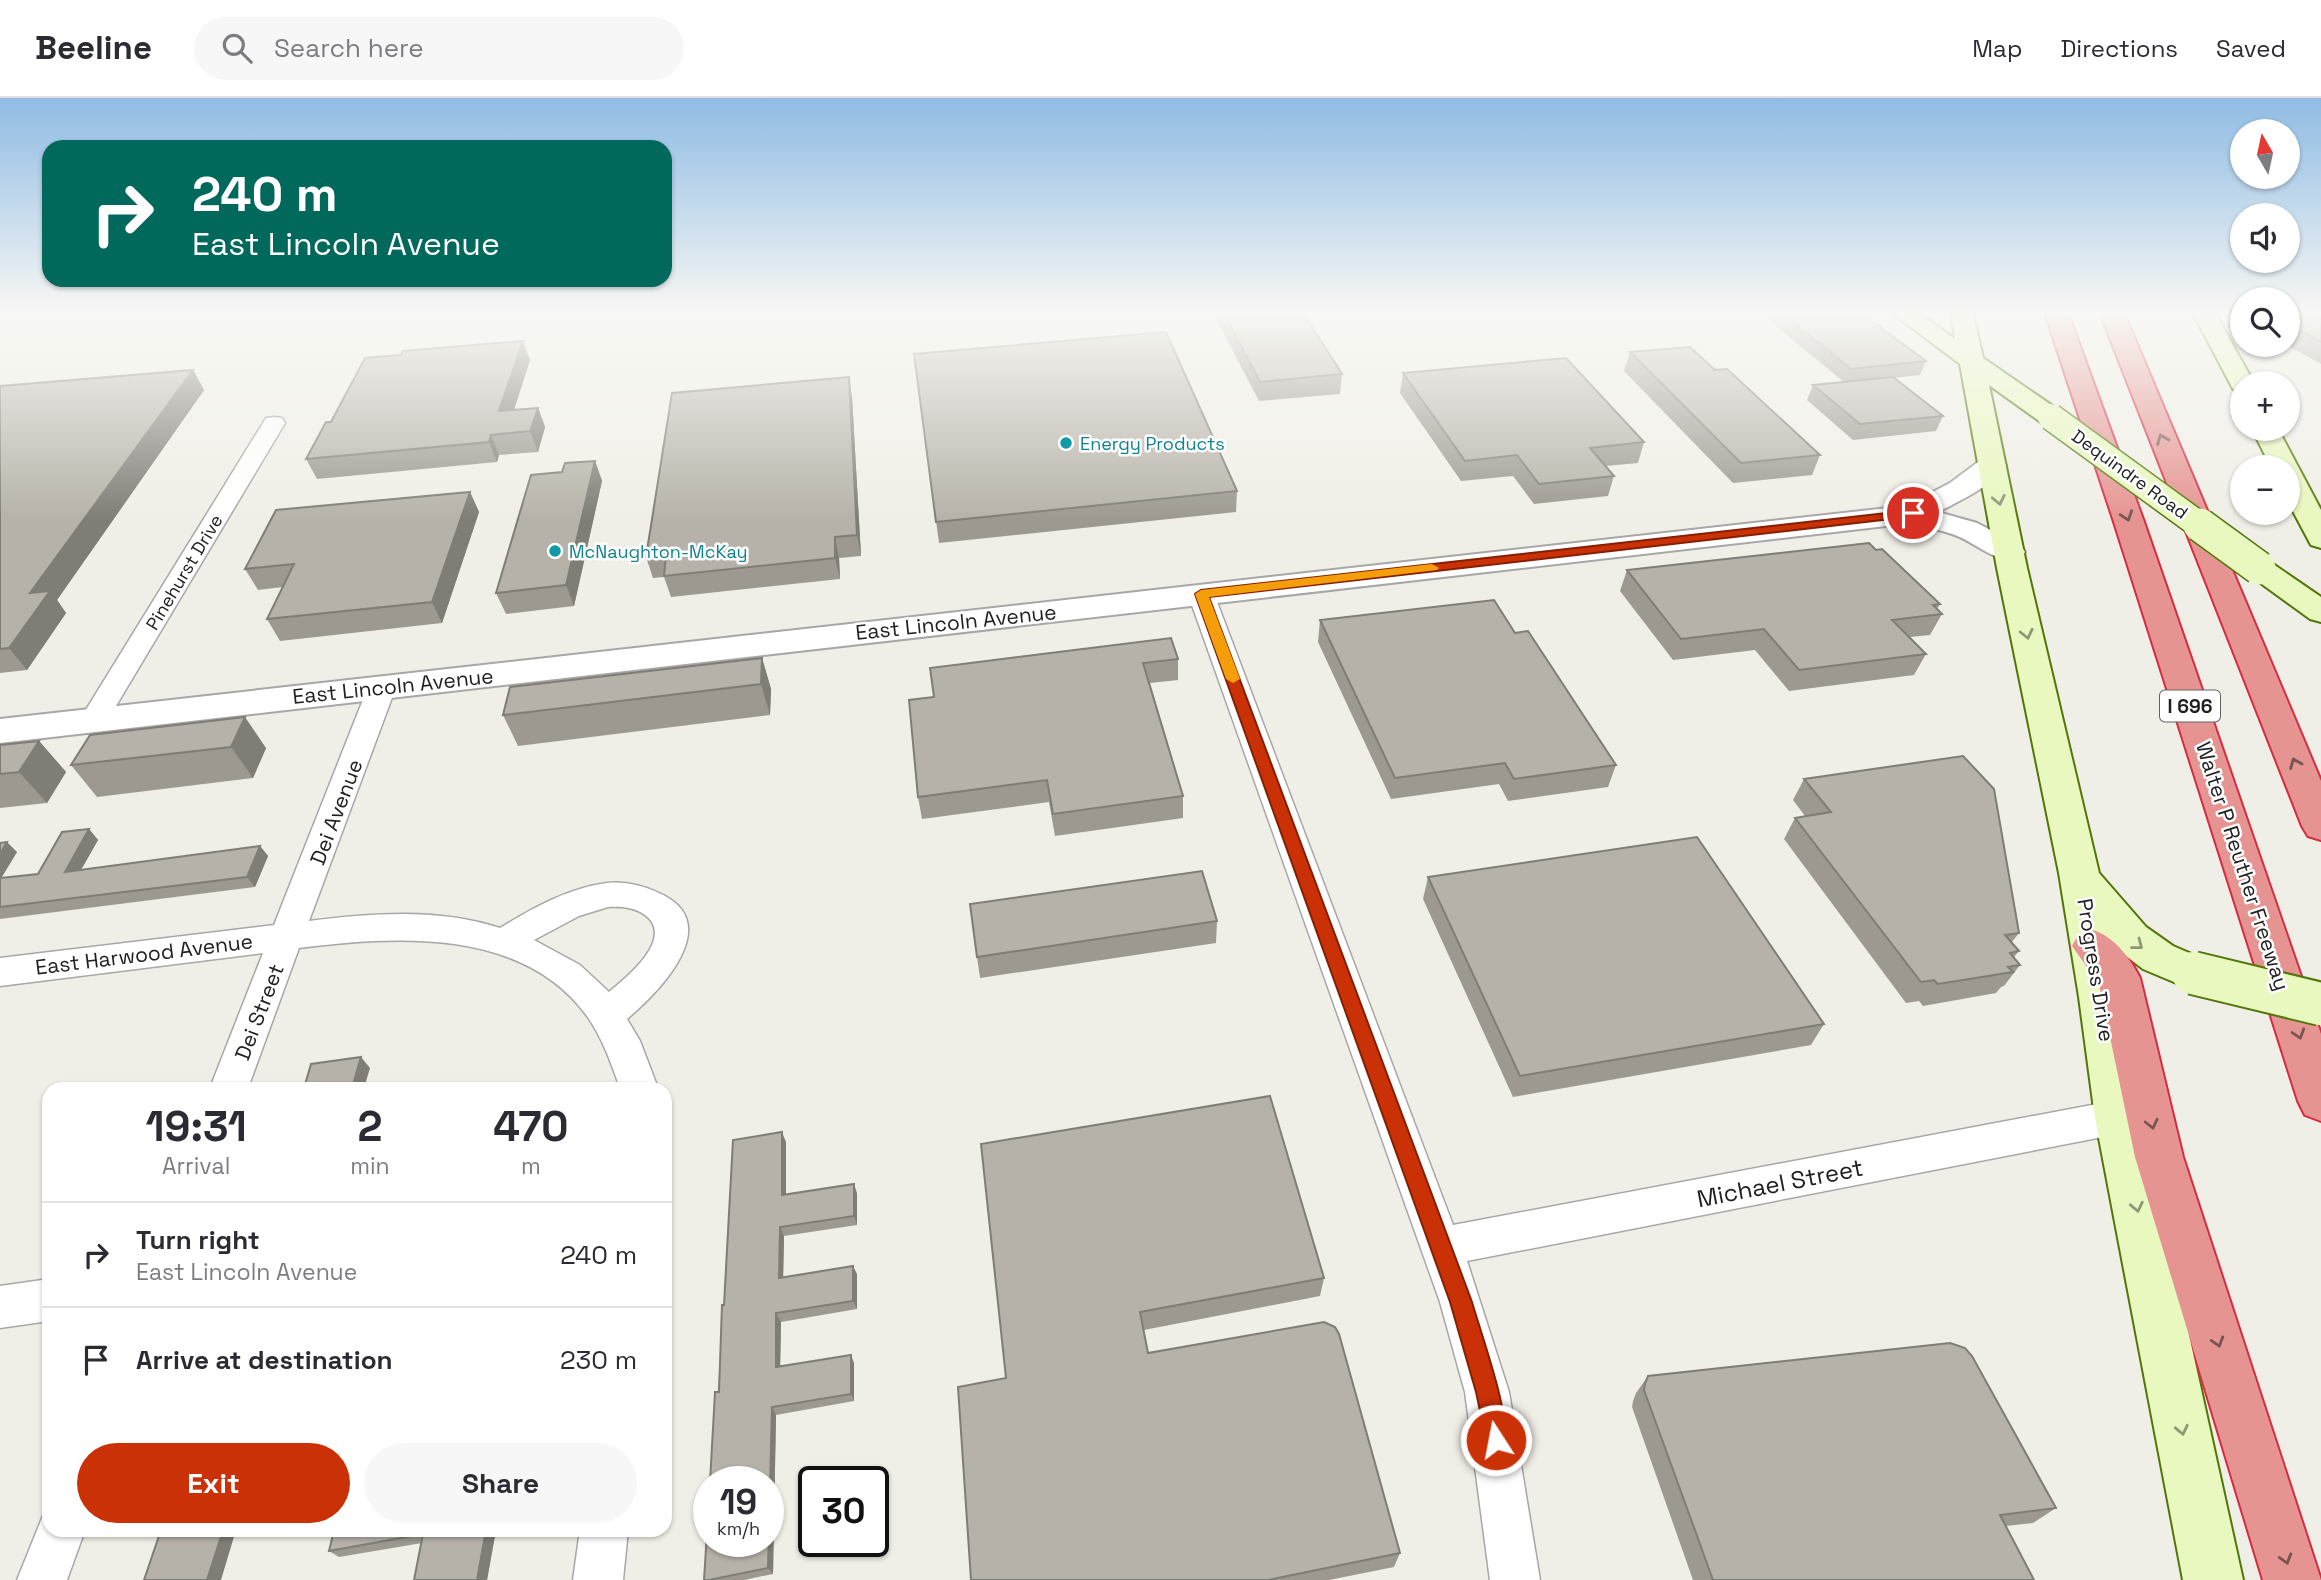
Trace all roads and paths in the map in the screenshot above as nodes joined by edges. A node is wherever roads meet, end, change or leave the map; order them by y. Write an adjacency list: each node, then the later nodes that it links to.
1 (1976, 382): 6 (main road, Progress Drive)
2 (2003, 382): 12 (main road, Dequindre Road, bridge)
3 (2080, 382): 26 (highway, Walter P Reuther Freeway / I 696, one-way to 26)
4 (2140, 382): 16 (highway, one-way to 4)
5 (274, 423): 14 (street, Pinehurst Drive)
6 (1992, 465): 8 (street, East Lincoln Avenue); 10 (main road, Progress Drive, one-way to 10)
7 (2300, 497): 9 (main road)
8 (1913, 513): 10 (street, East Lincoln Avenue); 11 (street, East Lincoln Avenue)
9 (2321, 539)
10 (2010, 552): 17 (main road, Progress Drive, one-way to 17)
11 (1201, 594): 13 (street, East Lincoln Avenue); 28 (street)
12 (2321, 612)
13 (382, 687): 14 (street, East Lincoln Avenue); 18 (street, Dei Avenue)
14 (93, 721): 15 (street, East Lincoln Avenue)
15 (0, 732)
16 (2321, 826)
17 (2079, 873): 20 (main road, Progress Drive); 22 (main road, one-way to 22, bridge)
18 (288, 936): 19 (street, East Harwood Avenue); 21 (street, East Harwood Avenue); 24 (street, Dei Street)
19 (505, 941): 23 (street, East Harwood Avenue); 23 (street)
20 (2093, 946): 27 (main road, Progress Drive); 37 (highway, one-way to 37)
21 (0, 972)
22 (2321, 1003)
23 (607, 1013): 25 (street, East Harwood Avenue)
24 (231, 1082)
25 (637, 1082)
26 (2321, 1101)
27 (2118, 1117): 28 (street, Michael Street); 36 (main road, Progress Drive, one-way to 36)
28 (1441, 1247): 35 (street)
29 (42, 1301): 30 (street)
30 (0, 1307)
31 (58, 1537): 33 (street)
32 (603, 1537): 34 (street)
33 (42, 1580)
34 (598, 1580)
35 (1515, 1580)
36 (2213, 1580)
37 (2292, 1580)

